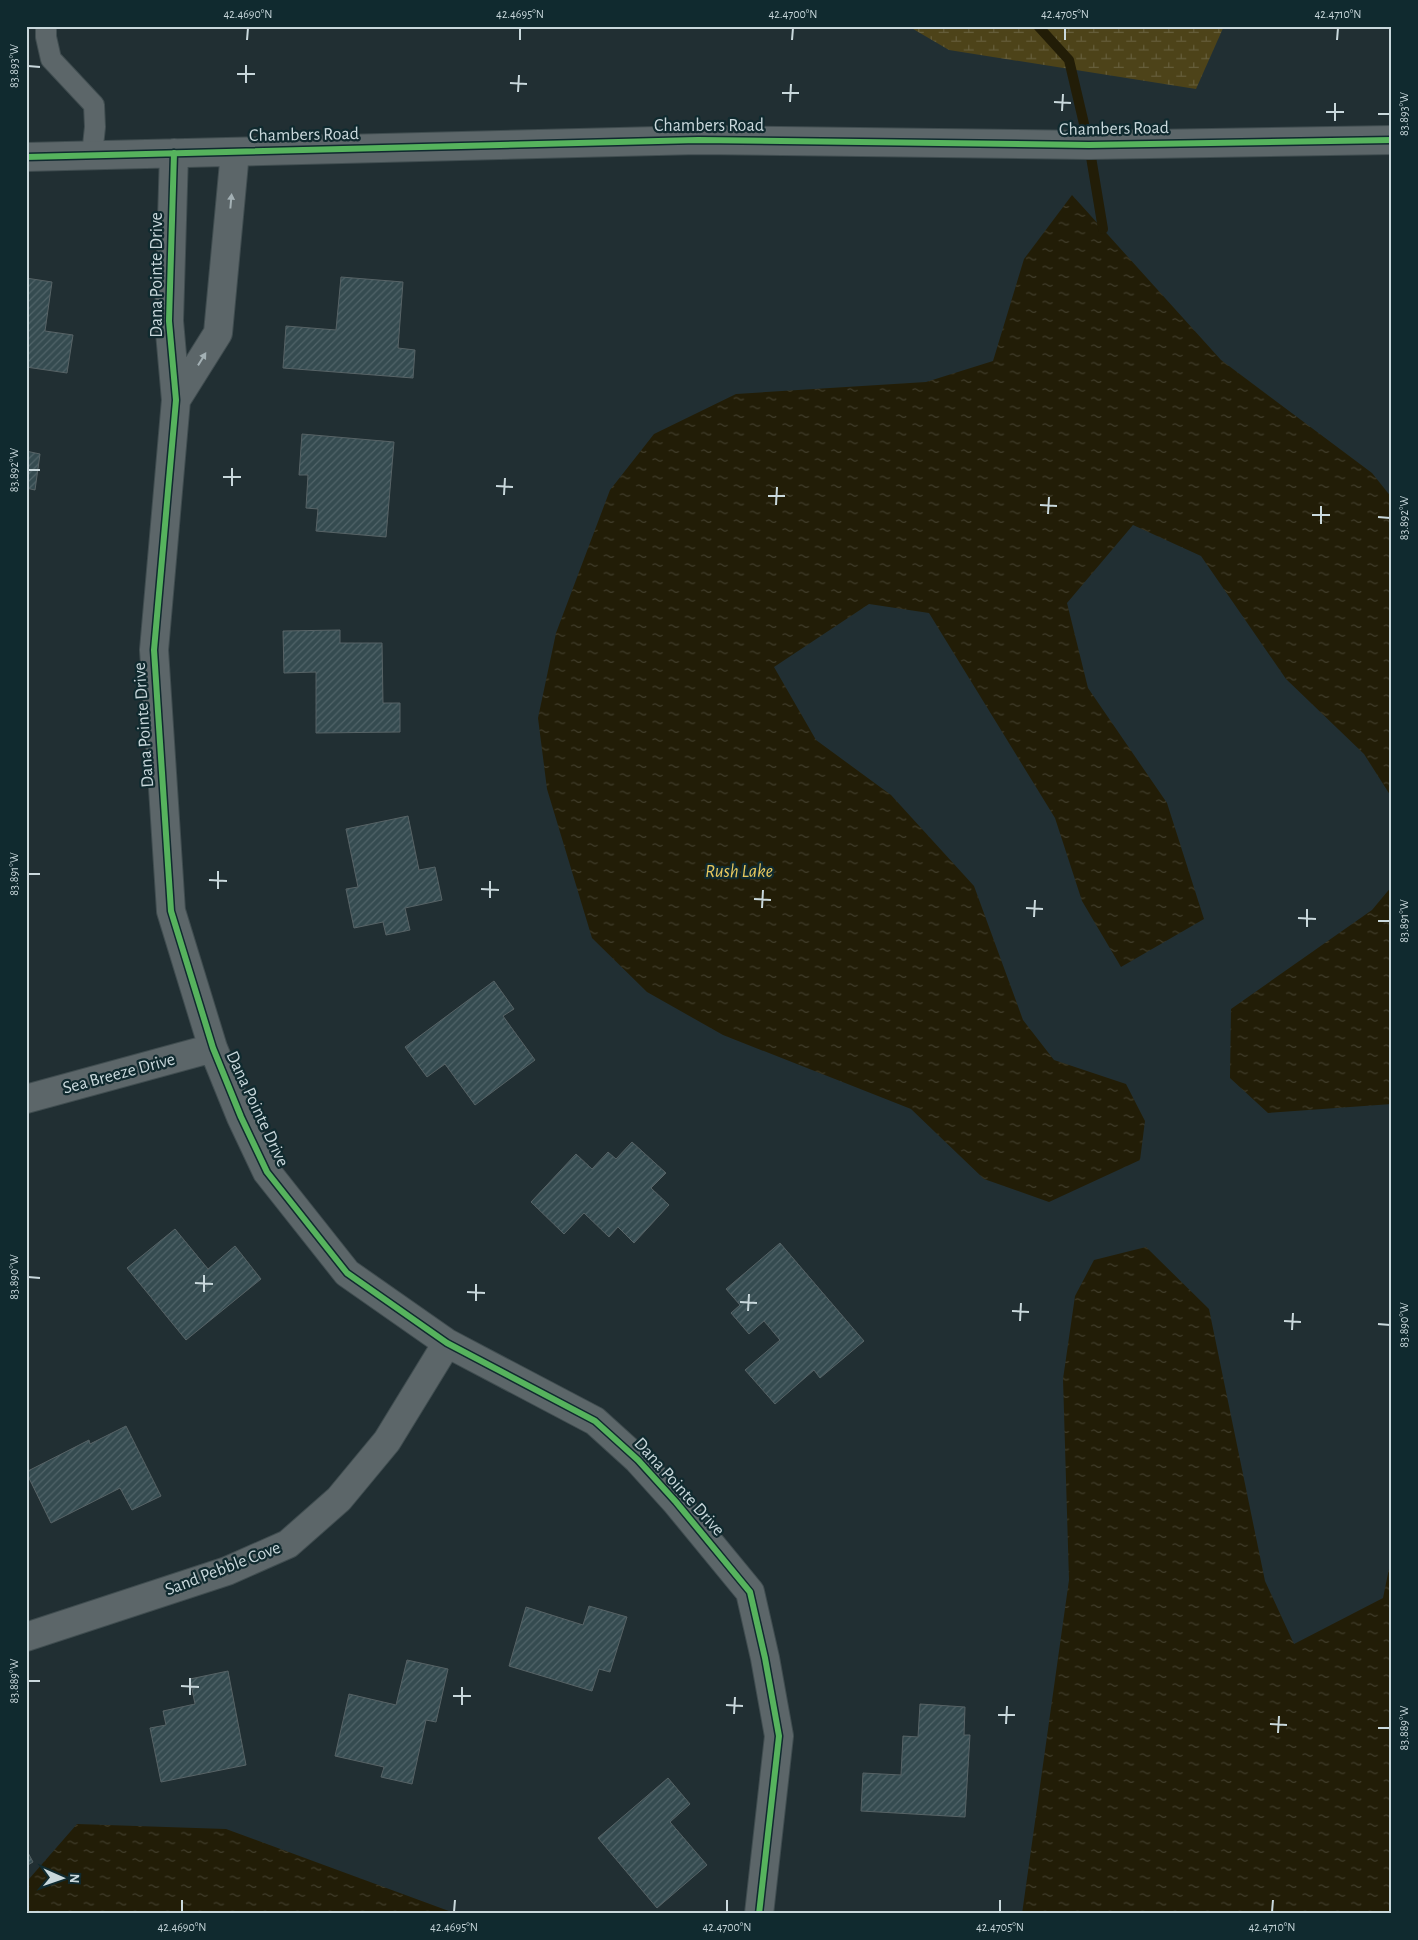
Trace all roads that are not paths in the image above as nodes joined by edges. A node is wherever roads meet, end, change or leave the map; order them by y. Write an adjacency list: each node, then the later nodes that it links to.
1 (46, 26): 5 (lane)
2 (1392, 140): 3 (street, Chambers Road)
3 (235, 152): 4 (street, Chambers Road); 7 (street, Dana Pointe Drive, one-way to 3)
4 (174, 154): 5 (street, Chambers Road); 7 (street, Dana Pointe Drive)
5 (92, 156): 6 (street, Chambers Road)
6 (26, 157)
7 (176, 400): 8 (street, Dana Pointe Drive)
8 (213, 1048): 9 (street, Sea Breeze Drive); 10 (street, Dana Pointe Drive)
9 (26, 1099)
10 (447, 1343): 11 (street, Sand Pebble Cove); 12 (street, Dana Pointe Drive)
11 (26, 1637)
12 (759, 1914)

